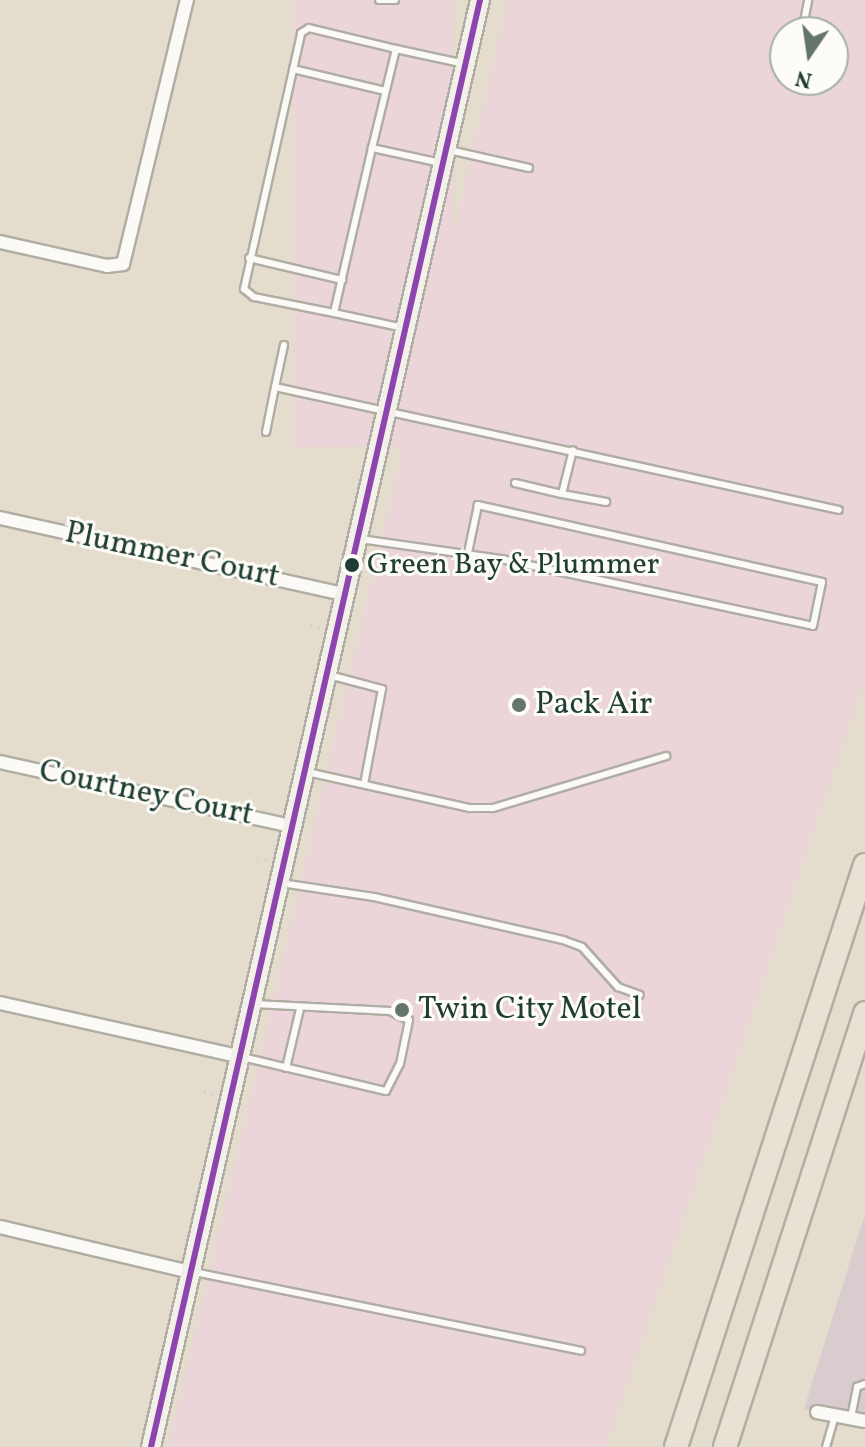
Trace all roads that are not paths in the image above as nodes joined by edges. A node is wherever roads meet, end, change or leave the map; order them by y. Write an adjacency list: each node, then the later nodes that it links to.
1 (187, 0): 12 (street)
2 (379, 0): 3 (lane)
3 (395, 0)
4 (480, 0): 6 (main road)
5 (396, 49): 6 (lane); 7 (lane); 8 (lane)
6 (465, 64): 10 (main road)
7 (293, 69): 8 (lane); 13 (lane)
8 (385, 91): 9 (lane)
9 (372, 148): 10 (lane); 14 (lane)
10 (444, 156): 11 (lane); 16 (main road)
11 (529, 168)
12 (0, 242)
13 (249, 258): 14 (lane); 15 (lane)
14 (342, 280): 15 (lane)
15 (334, 313): 16 (lane)
16 (404, 328): 19 (main road)
17 (284, 345): 18 (lane)
18 (275, 387): 19 (lane); 20 (lane)
19 (385, 410): 21 (lane); 27 (main road)
20 (266, 432)
21 (573, 450): 23 (lane); 25 (lane)
22 (515, 483): 23 (lane)
23 (562, 494): 24 (lane)
24 (606, 502)
25 (839, 510)
26 (0, 518): 29 (street, Plummer Court)
27 (356, 538): 28 (lane); 29 (main road)
28 (468, 553): 28 (lane)
29 (344, 594): 30 (main road)
30 (325, 674): 33 (main road); 34 (lane)
31 (666, 756): 34 (lane)
32 (0, 762): 35 (street, Courtney Court)
33 (303, 771): 34 (lane); 35 (main road)
34 (364, 784)
35 (292, 826): 37 (main road)
36 (865, 865): 54 (highway)
37 (278, 882): 38 (lane); 40 (main road)
38 (640, 995)
39 (0, 1003): 43 (street)
40 (250, 1003): 41 (lane); 43 (main road)
41 (300, 1009): 44 (lane); 44 (lane)
42 (865, 1013): 55 (highway)
43 (238, 1056): 44 (lane); 46 (main road)
44 (286, 1068)
45 (0, 1227): 46 (street)
46 (191, 1272): 47 (lane); 53 (main road)
47 (581, 1351)
48 (865, 1384): 51 (lane)
49 (817, 1412): 50 (street)
50 (835, 1415): 51 (street); 56 (lane)
51 (851, 1418): 52 (street)
52 (865, 1421)
53 (151, 1447)
54 (676, 1447)
55 (725, 1447)
56 (826, 1447)

